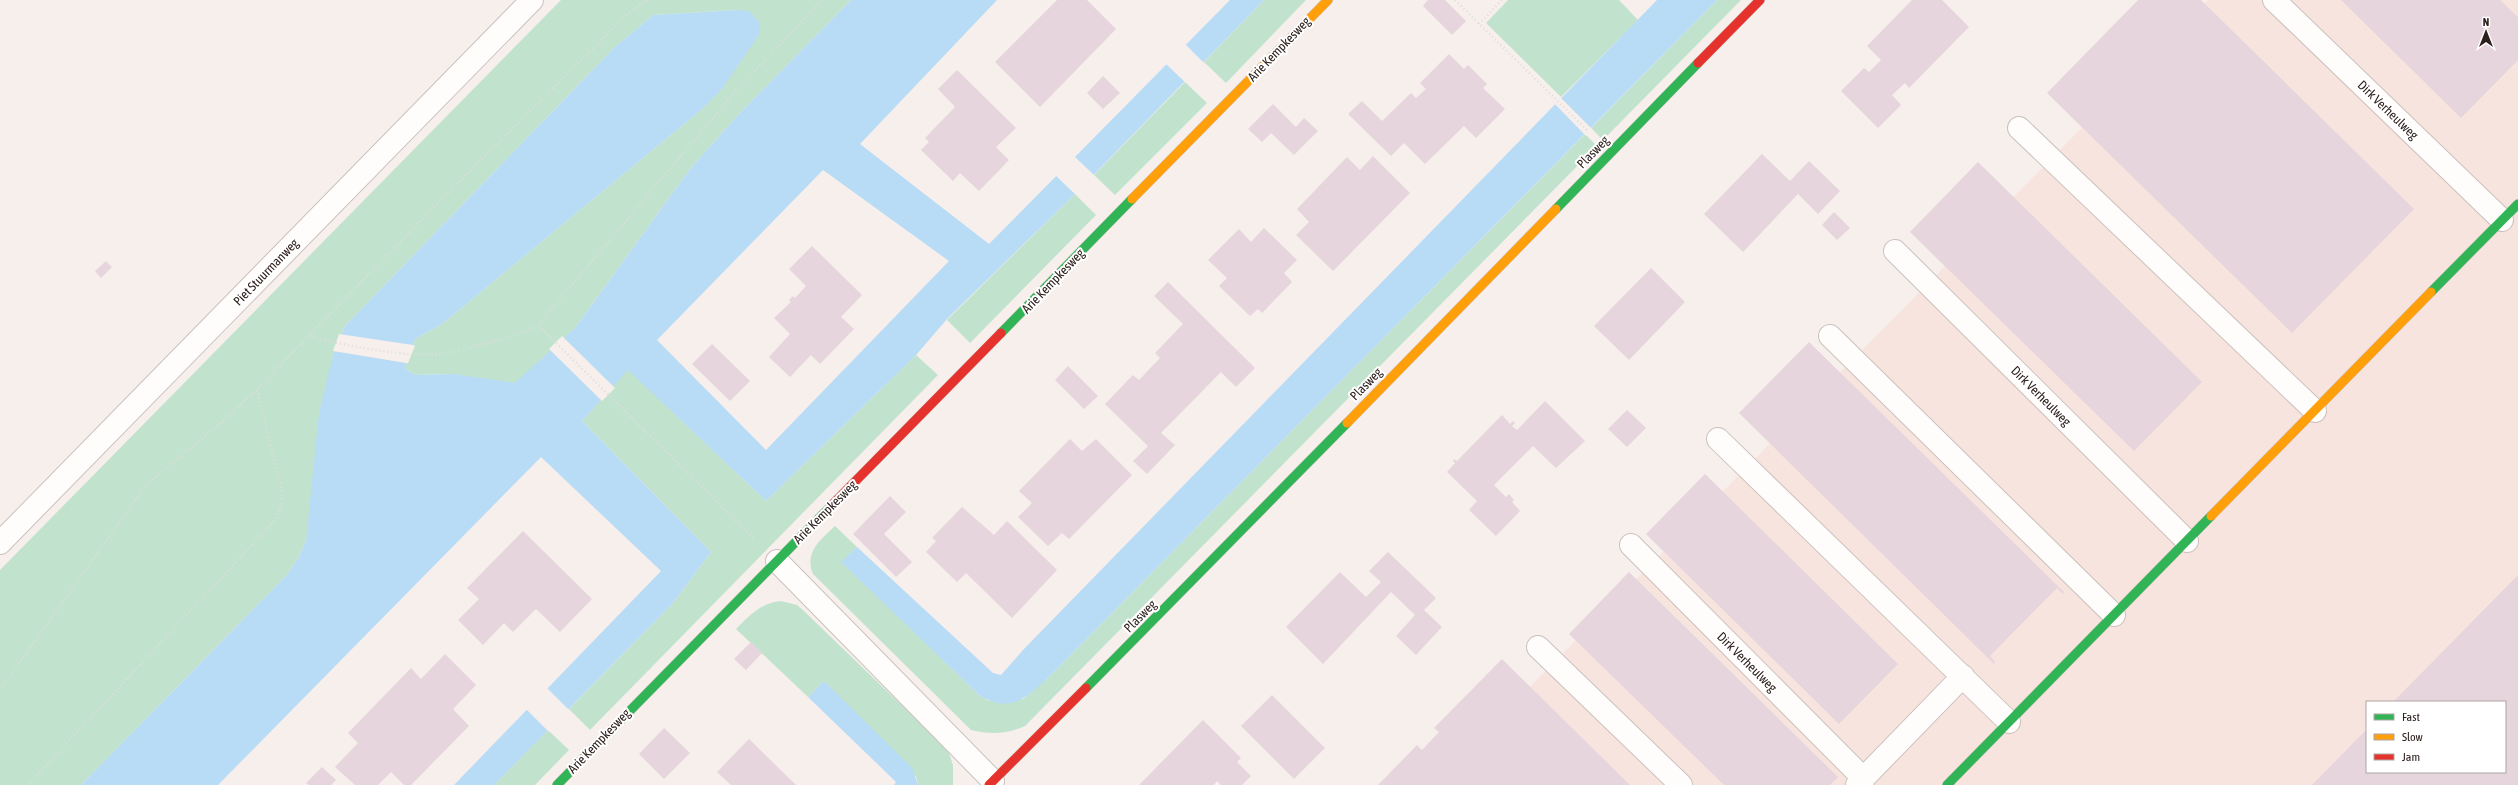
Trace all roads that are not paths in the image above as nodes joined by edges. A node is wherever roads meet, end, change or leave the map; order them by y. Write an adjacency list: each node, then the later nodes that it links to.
1 (532, 0): 13 (street, Piet Stuurmanweg)
2 (1328, 0): 15 (street, Arie Kempkesweg)
3 (1760, 0): 21 (street, Plasweg)
4 (2274, 0): 7 (street, Dirk Verheulweg)
5 (2019, 128): 10 (street)
6 (2518, 204): 7 (street)
7 (2502, 220): 10 (street)
8 (1895, 250): 12 (street, Dirk Verheulweg)
9 (1830, 336): 16 (street)
10 (2314, 411): 12 (street)
11 (1718, 439): 18 (street)
12 (2187, 541): 16 (street)
13 (0, 543)
14 (1631, 545): 20 (street, Dirk Verheulweg)
15 (777, 561): 21 (street); 22 (street, Arie Kempkesweg)
16 (2114, 615): 19 (street)
17 (1538, 647): 23 (street)
18 (1963, 676): 19 (street); 20 (street)
19 (2010, 722): 24 (street)
20 (1860, 782)
21 (991, 783)
22 (557, 785)
23 (1681, 785)
24 (1947, 785)

